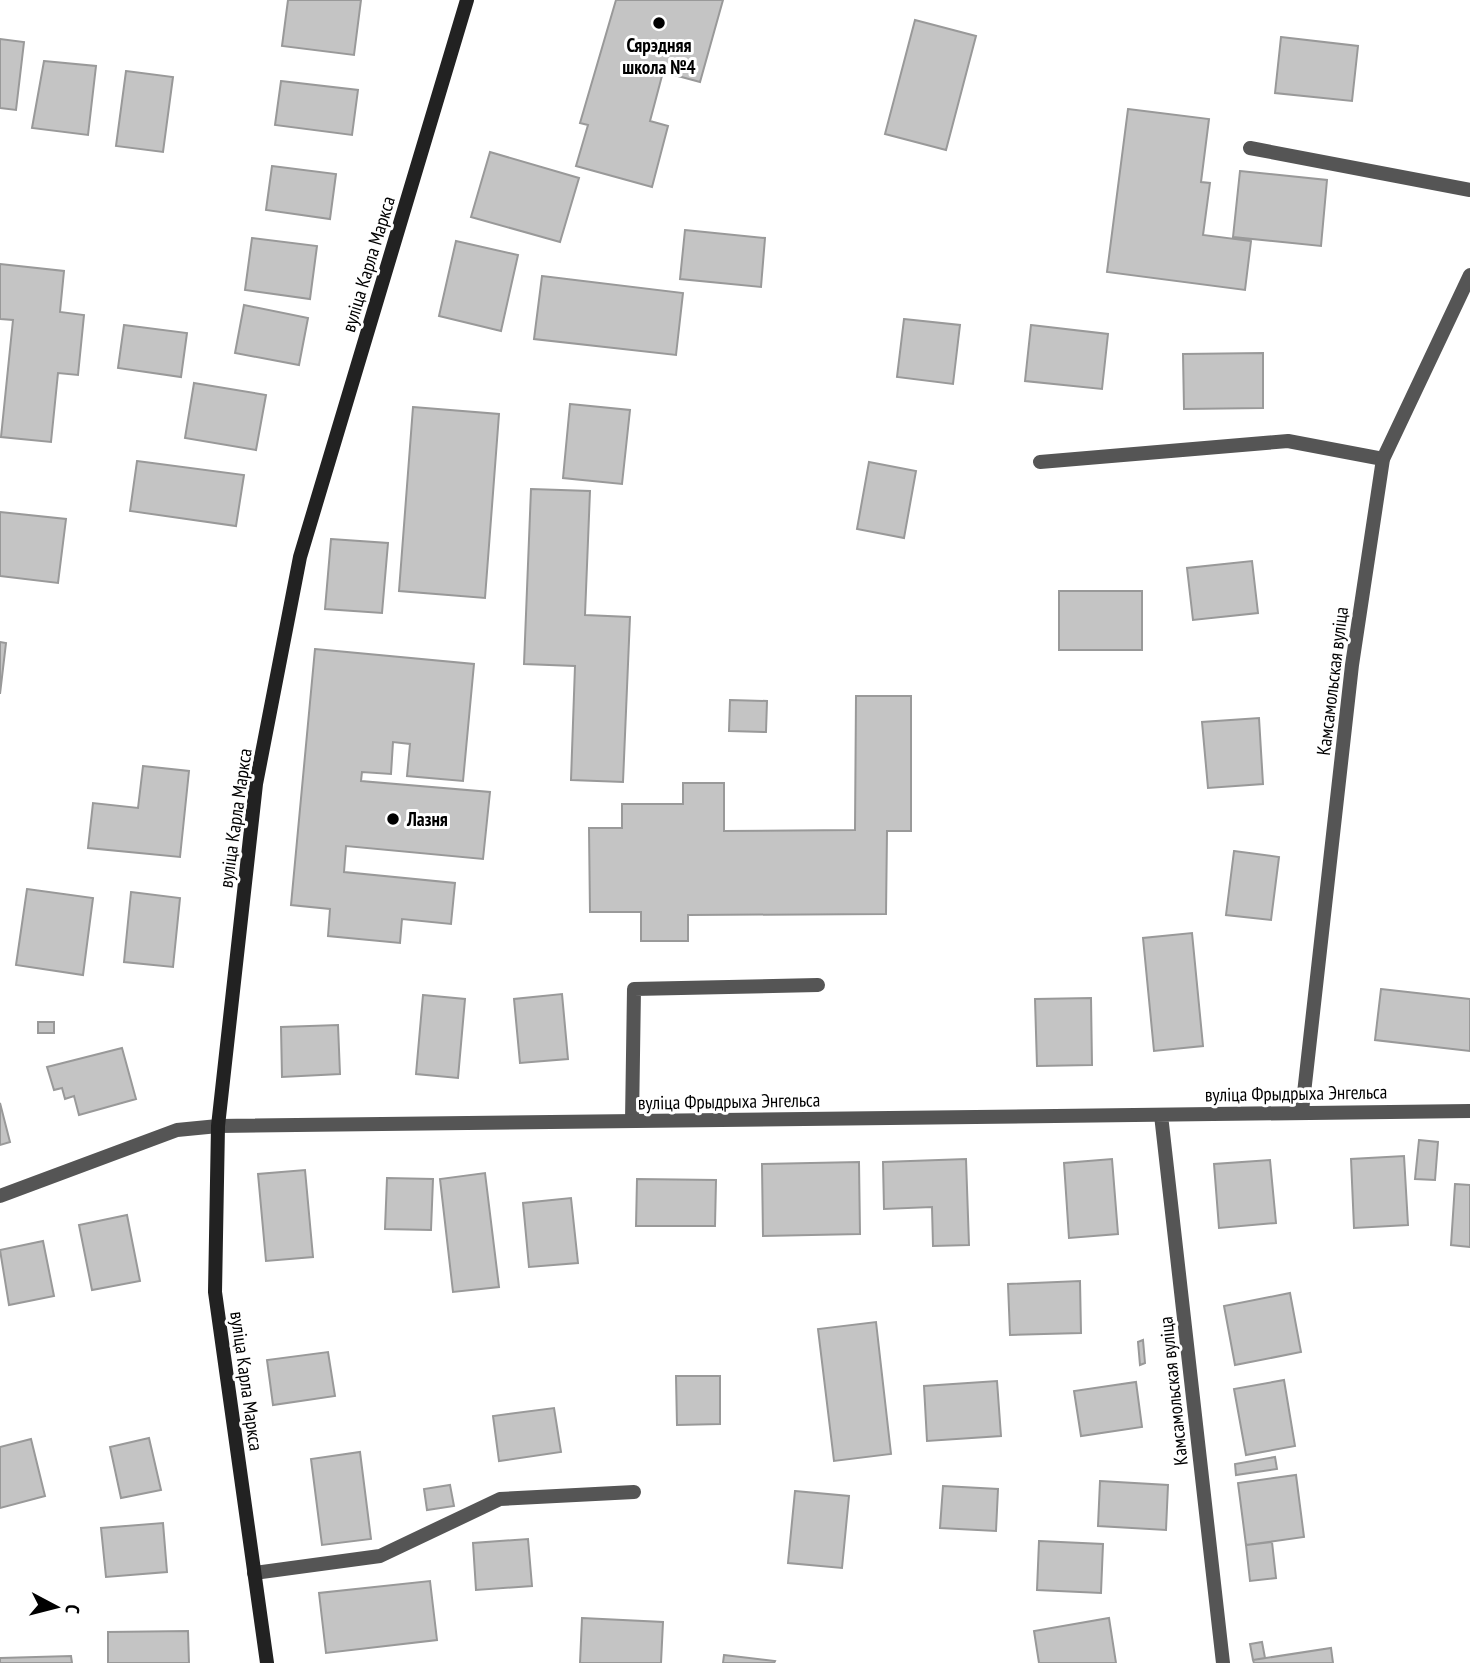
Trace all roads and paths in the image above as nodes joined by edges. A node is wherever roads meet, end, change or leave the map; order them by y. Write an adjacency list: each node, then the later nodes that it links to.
1 (467, 0): 12 (main road, вуліца Карла Маркса)
2 (1250, 148): 3 (street)
3 (1470, 190)
4 (1470, 275): 5 (street, Камсамольская вуліца)
5 (1383, 459): 6 (street); 8 (street, Камсамольская вуліца)
6 (1040, 463)
7 (818, 985): 11 (street)
8 (1302, 1111): 9 (street, вуліца Фрыдрыха Энгельса); 10 (street, вуліца Фрыдрыха Энгельса)
9 (1470, 1111)
10 (1161, 1115): 11 (street, вуліца Фрыдрыха Энгельса); 17 (street, Камсамольская вуліца)
11 (632, 1121): 12 (street, вуліца Фрыдрыха Энгельса)
12 (218, 1126): 13 (street, вуліца Фрыдрыха Энгельса); 15 (main road, вуліца Карла Маркса)
13 (0, 1196)
14 (634, 1492): 15 (street)
15 (254, 1573): 16 (main road, вуліца Карла Маркса)
16 (267, 1663)
17 (1223, 1663)

